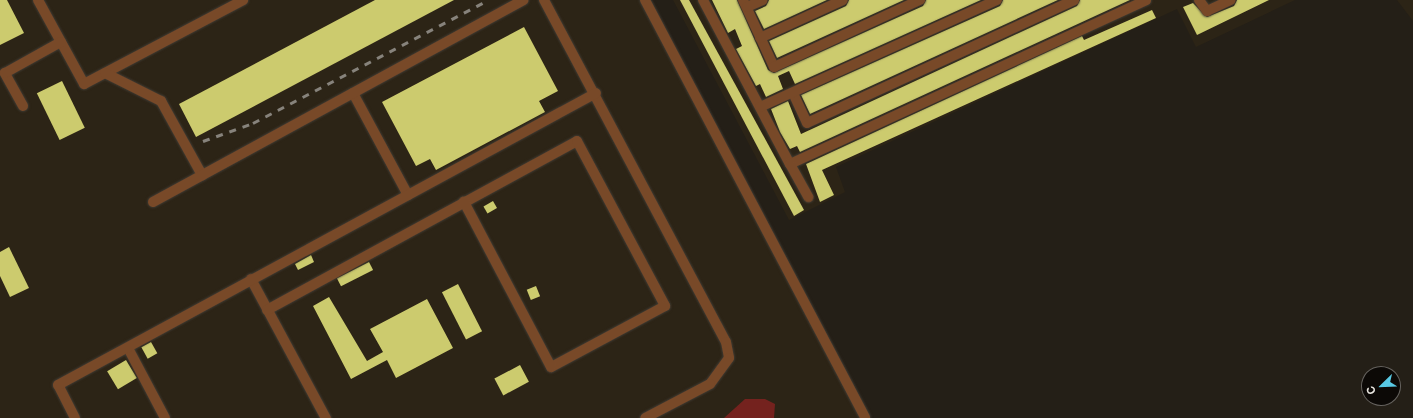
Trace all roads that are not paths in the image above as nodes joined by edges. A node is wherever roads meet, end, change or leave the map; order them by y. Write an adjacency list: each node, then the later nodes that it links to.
1 (38, 0): 17 (street)
2 (243, 0): 18 (street)
3 (523, 0): 19 (street)
4 (544, 0): 20 (street)
5 (646, 0): 37 (street)
6 (702, 0): 23 (street)
7 (763, 0): 15 (street)
8 (843, 0): 16 (street)
9 (920, 0): 16 (street)
10 (997, 0): 21 (street)
11 (1074, 0): 21 (street)
12 (1146, 0): 24 (street)
13 (1199, 0): 14 (street)
14 (1231, 0)
15 (745, 4): 16 (street)
16 (760, 38)
17 (61, 42): 18 (street); 22 (street)
18 (105, 73): 25 (street)
19 (353, 93): 25 (street); 26 (street)
20 (596, 93): 26 (street); 36 (street)
21 (793, 93): 23 (street)
22 (23, 106)
23 (760, 107): 24 (street)
24 (790, 164): 27 (street)
25 (202, 175): 28 (street)
26 (408, 195): 30 (street)
27 (808, 197)
28 (153, 202)
29 (464, 202): 29 (street); 31 (street)
30 (251, 279): 31 (street); 32 (street)
31 (267, 310): 35 (street)
32 (128, 348): 33 (street); 34 (street)
33 (75, 418)
34 (165, 418)
35 (326, 418)
36 (645, 418)
37 (866, 418)

